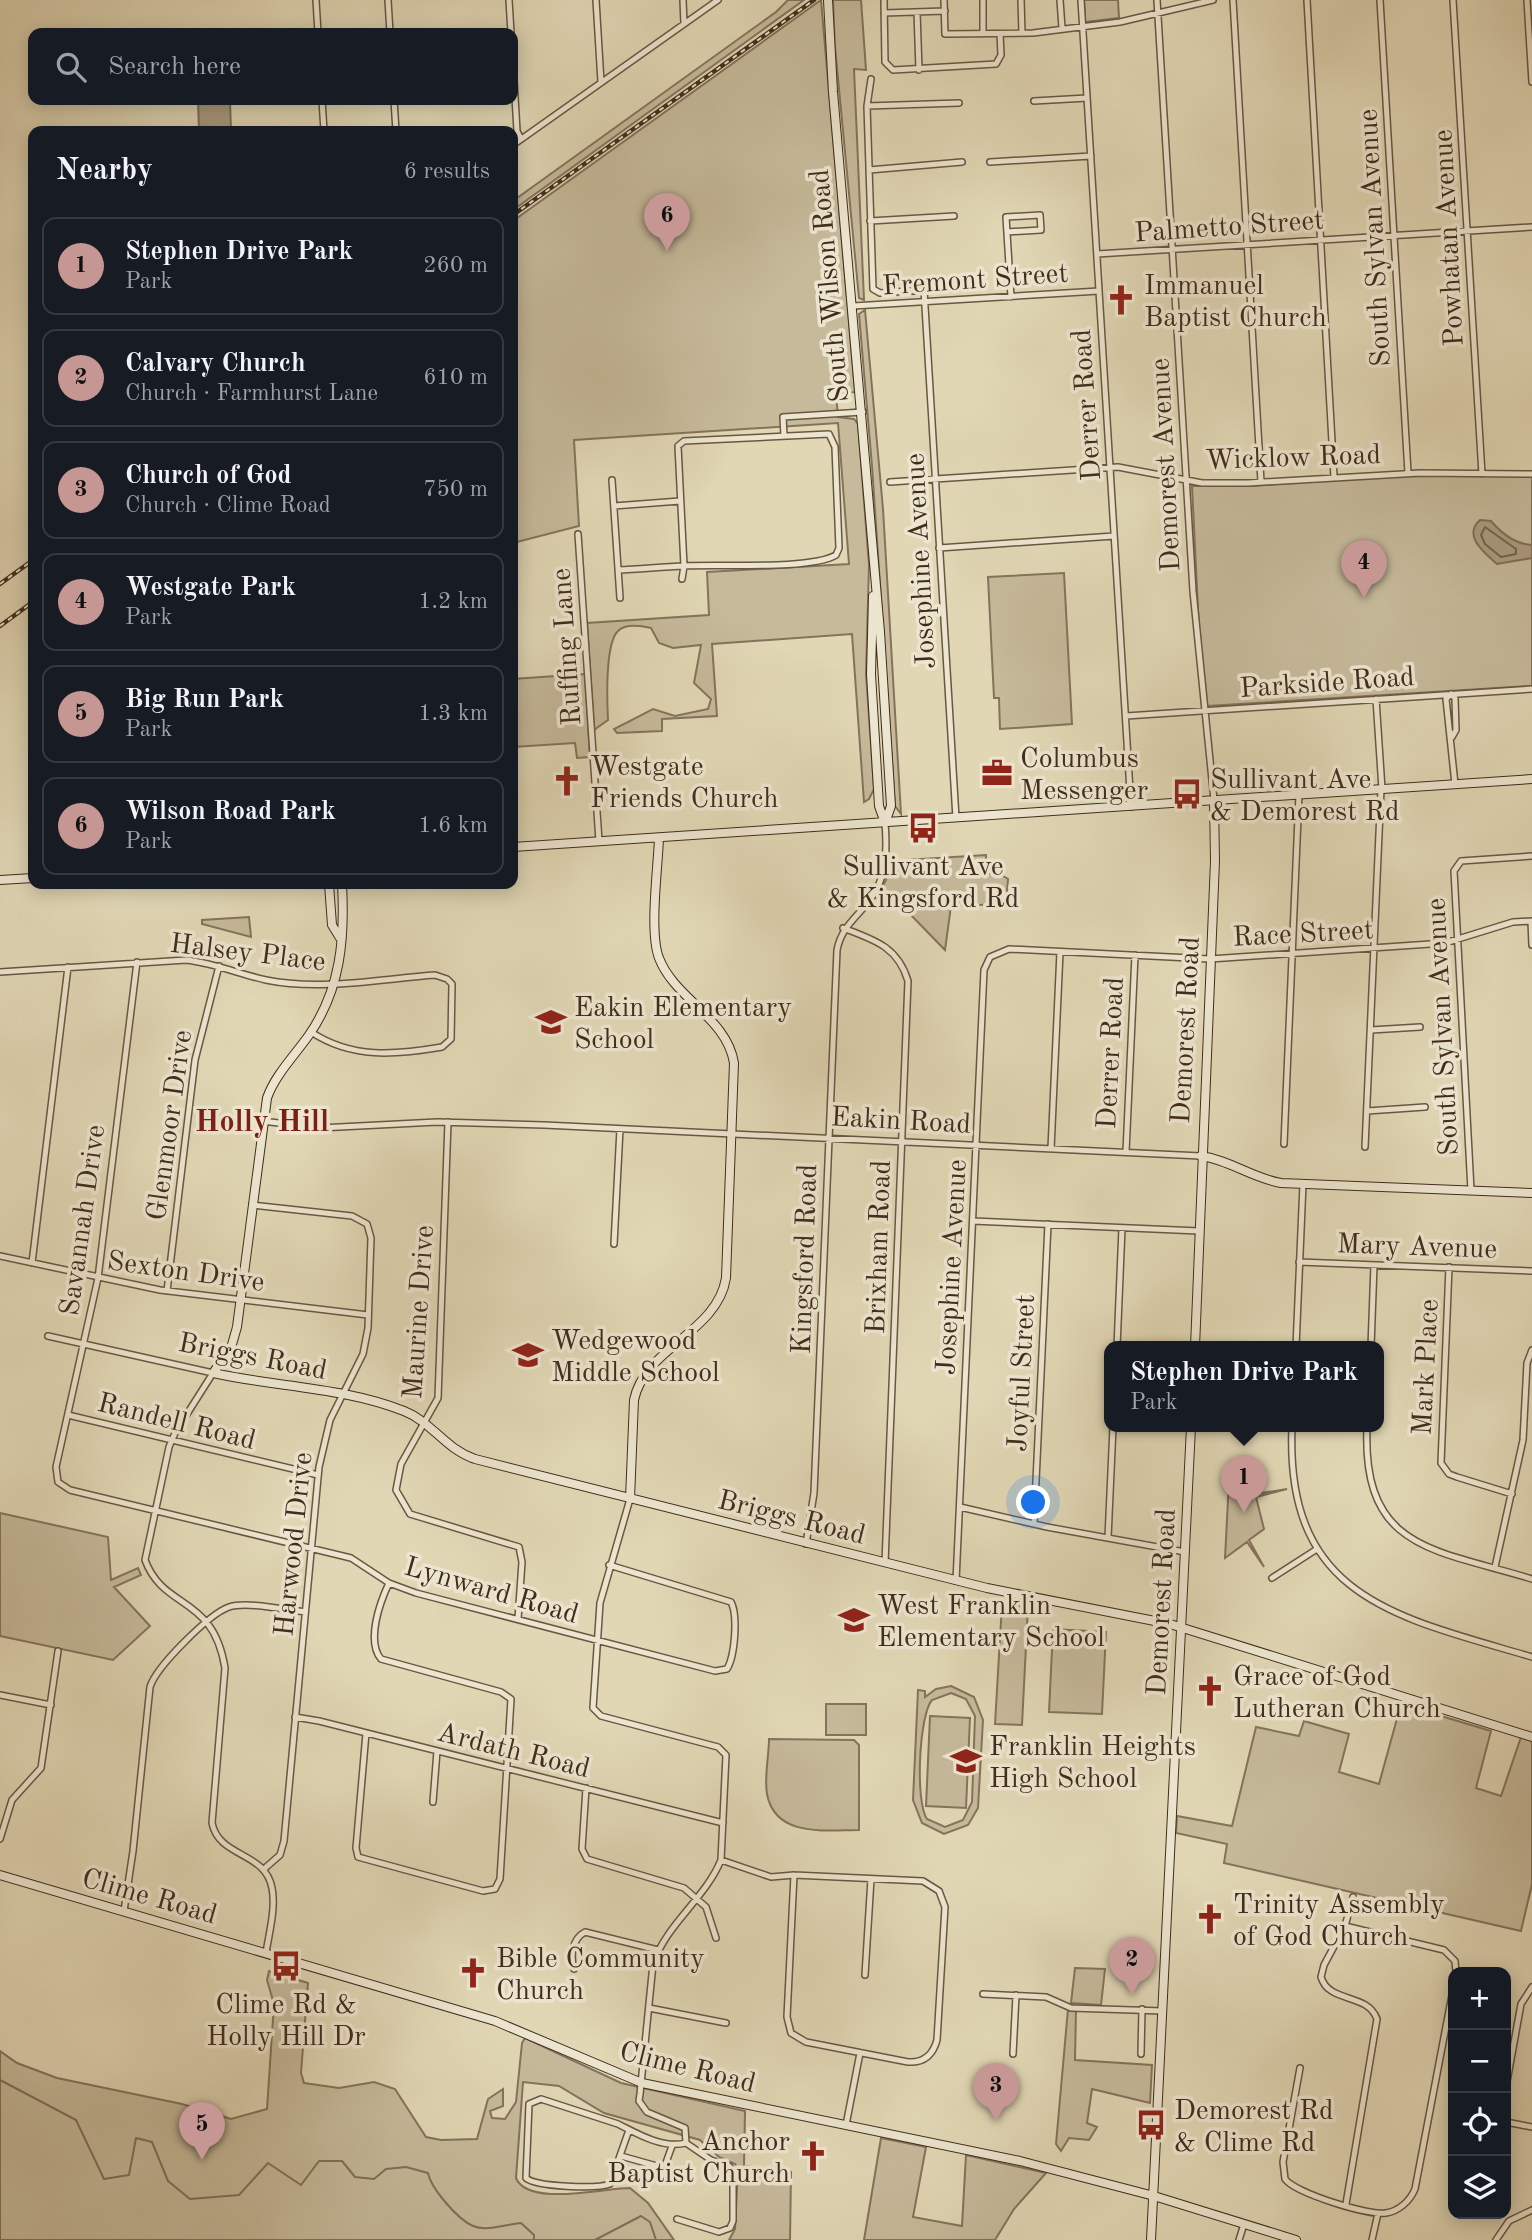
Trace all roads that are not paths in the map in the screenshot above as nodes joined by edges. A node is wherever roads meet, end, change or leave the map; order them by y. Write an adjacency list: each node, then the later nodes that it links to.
1 (316, 0): 27 (street)
2 (388, 0): 28 (street)
3 (509, 0): 29 (street)
4 (596, 0): 36 (street)
5 (682, 0): 25 (street)
6 (718, 0): 25 (street)
7 (828, 0): 70 (street, South Wilson Road)
8 (884, 0): 24 (street)
9 (944, 0): 21 (street)
10 (983, 0): 32 (street)
11 (1021, 0): 31 (street)
12 (1060, 0): 30 (street)
13 (1081, 0): 26 (street, Derrer Road)
14 (1157, 0): 22 (street, Demorest Avenue)
15 (1213, 0): 22 (street)
16 (1233, 0): 62 (street)
17 (1307, 0): 61 (street)
18 (1380, 0): 60 (street, South Sylvan Avenue)
19 (1454, 0): 58 (street, Powhatan Avenue)
20 (1527, 0): 37 (street)
21 (944, 11): 23 (street); 32 (street)
22 (1158, 11): 26 (street); 63 (street, Demorest Avenue)
23 (917, 12): 24 (street); 34 (street)
24 (884, 13): 34 (street)
25 (684, 24): 36 (street)
26 (1083, 26): 30 (street); 38 (street, Derrer Road)
27 (318, 28)
28 (390, 28)
29 (511, 28)
30 (1062, 28): 31 (street)
31 (1022, 33): 33 (street)
32 (983, 34): 33 (street)
33 (1000, 34): 34 (street)
34 (919, 70)
35 (871, 79): 44 (street)
36 (601, 82): 49 (street)
37 (1532, 82)
38 (1087, 98): 39 (street); 51 (street, Derrer Road)
39 (1034, 101)
40 (958, 103): 44 (street)
41 (322, 105): 45 (street)
42 (394, 105): 46 (street)
43 (515, 105): 47 (street)
44 (867, 106): 54 (street)
45 (324, 126)
46 (397, 126)
47 (517, 126)
48 (518, 133): 49 (street)
49 (521, 139): 50 (street)
50 (518, 141)
51 (1091, 156): 53 (street); 64 (street, Derrer Road)
52 (962, 162): 54 (street)
53 (990, 162)
54 (869, 170): 56 (street)
55 (954, 216): 56 (street)
56 (870, 221): 66 (street)
57 (1532, 227): 58 (street, Palmetto Street)
58 (1467, 231): 60 (street, Palmetto Street); 75 (street, Powhatan Avenue)
59 (1007, 232): 59 (street); 68 (street)
60 (1394, 235): 61 (street, Palmetto Street); 74 (street, South Sylvan Avenue)
61 (1321, 240): 62 (street, Palmetto Street); 77 (street)
62 (1248, 244): 63 (street, Palmetto Street); 82 (street)
63 (1173, 249): 64 (street, Palmetto Street); 80 (street, Demorest Avenue)
64 (1097, 254): 67 (street, Derrer Road)
65 (966, 287): 66 (street)
66 (924, 290): 69 (street, Josephine Avenue)
67 (1099, 291): 68 (street, Fremont Street); 73 (street, Derrer Road)
68 (1011, 297): 69 (street, Fremont Street)
69 (924, 302): 70 (street, Fremont Street); 78 (street, Josephine Avenue)
70 (853, 306): 71 (street, South Wilson Road)
71 (863, 412): 72 (street); 104 (street, South Wilson Road)
72 (784, 436): 83 (street); 88 (street)
73 (1110, 468): 78 (street, Wicklow Road); 80 (street, Wicklow Road); 86 (street, Derrer Road)
74 (1408, 473): 75 (street, Wicklow Road); 77 (street, Wicklow Road)
75 (1482, 474): 76 (street, Wicklow Road)
76 (1532, 474)
77 (1334, 477): 82 (street, Wicklow Road)
78 (936, 479): 81 (street, Wicklow Road); 87 (street, Josephine Avenue)
79 (612, 480): 84 (street)
80 (1186, 481): 82 (street, Wicklow Road); 95 (street, Demorest Avenue)
81 (890, 482)
82 (1261, 482)
83 (680, 501): 84 (street); 88 (street)
84 (614, 506): 89 (street)
85 (578, 534): 106 (street, Ruffing Lane)
86 (1114, 536): 87 (street); 96 (street, Derrer Road)
87 (939, 548): 103 (street, Josephine Avenue)
88 (684, 566): 89 (street); 90 (street)
89 (618, 570): 91 (street)
90 (682, 579)
91 (620, 598)
92 (1532, 689): 93 (street, Parkside Road)
93 (1451, 694): 94 (street, Parkside Road); 98 (street)
94 (1376, 699): 95 (street, Parkside Road); 99 (street)
95 (1203, 710): 96 (street, Parkside Road); 101 (street, Demorest Avenue)
96 (1126, 716): 102 (street, Derrer Road)
97 (1532, 779): 98 (street)
98 (1455, 784): 99 (street)
99 (1381, 789): 100 (street); 118 (street)
100 (1299, 794): 101 (street); 120 (street)
101 (1214, 800): 102 (street); 123 (street, Demorest Road)
102 (1131, 807): 103 (street)
103 (956, 818): 104 (street)
104 (885, 823): 105 (street); 114 (street, Kingsford Road)
105 (659, 838): 106 (street); 137 (street)
106 (599, 841): 107 (street)
107 (518, 847)
108 (1532, 856): 116 (street, South Sylvan Avenue)
109 (28, 878): 110 (street)
110 (0, 880)
111 (329, 889): 115 (street)
112 (342, 889): 115 (street)
113 (1531, 921): 116 (street, Race Street); 117 (street)
114 (844, 928): 138 (street, Kingsford Road); 139 (street, Brixham Road)
115 (340, 938): 128 (street)
116 (1457, 940): 118 (street, Race Street); 147 (street, South Sylvan Avenue)
117 (1532, 945)
118 (1374, 949): 120 (street, Race Street); 130 (street)
119 (1060, 952): 121 (street, Race Street); 122 (street, Race Street); 143 (street)
120 (1292, 954): 123 (street, Race Street); 140 (street)
121 (1135, 955): 123 (street, Race Street); 144 (street, Derrer Road)
122 (990, 957): 141 (street, Josephine Avenue)
123 (1210, 958): 145 (street, Demorest Road)
124 (137, 962): 125 (street, Halsey Place); 126 (street, Halsey Place); 161 (street, Savannah Drive)
125 (219, 966): 128 (street, Halsey Place); 162 (street, Glenmoor Drive)
126 (68, 967): 127 (street, Halsey Place); 157 (street)
127 (0, 972)
128 (335, 982): 131 (street); 131 (street, Halsey Place)
129 (1420, 1027): 130 (street)
130 (1371, 1030): 133 (street)
131 (311, 1032): 134 (street)
132 (1425, 1107): 133 (street)
133 (1367, 1111): 142 (street)
134 (262, 1121): 135 (street, Eakin Road); 149 (street)
135 (448, 1122): 136 (street, Eakin Road); 175 (street, Maurine Drive)
136 (620, 1129): 137 (street, Eakin Road); 154 (street)
137 (733, 1135): 138 (street, Eakin Road); 184 (street)
138 (829, 1139): 139 (street, Eakin Road); 189 (street, Kingsford Road)
139 (902, 1142): 141 (street, Eakin Road); 193 (street, Brixham Road)
140 (1284, 1144)
141 (976, 1146): 143 (street, Eakin Road); 150 (street, Josephine Avenue)
142 (1365, 1147)
143 (1051, 1149): 144 (street, Eakin Road)
144 (1126, 1152): 145 (street, Eakin Road)
145 (1201, 1156): 146 (street, Eakin Road); 153 (street, Demorest Road)
146 (1303, 1184): 147 (street, Eakin Road); 156 (street)
147 (1471, 1191): 148 (street, Eakin Road)
148 (1532, 1193)
149 (252, 1205): 163 (street); 164 (street, Harwood Drive)
150 (973, 1221): 151 (street); 185 (street, Josephine Avenue)
151 (1048, 1224): 152 (street); 187 (street, Joyful Street)
152 (1122, 1227): 153 (street); 166 (street)
153 (1199, 1231): 167 (street, Demorest Road)
154 (614, 1244)
155 (0, 1256): 157 (street, Sexton Drive)
156 (1300, 1262): 158 (street, Mary Avenue); 168 (street)
157 (32, 1263): 161 (street, Sexton Drive)
158 (1374, 1265): 159 (street, Mary Avenue); 169 (street)
159 (1450, 1268): 160 (street, Mary Avenue); 183 (street, Mark Place)
160 (1532, 1271)
161 (98, 1278): 162 (street, Sexton Drive); 170 (street, Savannah Drive)
162 (167, 1291): 163 (street, Sexton Drive)
163 (241, 1300): 164 (street, Sexton Drive); 172 (street)
164 (368, 1315): 173 (street, Harwood Drive)
165 (48, 1336): 170 (street, Briggs Road)
166 (1117, 1341)
167 (1195, 1341)
168 (1296, 1341)
169 (1371, 1341)
170 (83, 1344): 172 (street, Briggs Road); 174 (street, Savannah Drive)
171 (1532, 1350): 183 (street)
172 (213, 1373): 173 (street, Briggs Road); 180 (street)
173 (343, 1396): 175 (street, Briggs Road); 181 (street, Harwood Drive)
174 (68, 1415): 180 (street, Randell Road); 182 (street, Savannah Drive)
175 (425, 1424): 184 (street, Briggs Road); 201 (street, Maurine Drive)
176 (1113, 1432): 188 (street)
177 (1191, 1432): 192 (street, Demorest Road)
178 (1292, 1432): 191 (street)
179 (1367, 1432): 195 (street)
180 (172, 1440): 181 (street, Randell Road); 186 (street)
181 (318, 1475): 190 (street, Harwood Drive)
182 (58, 1482): 186 (street, Lynward Road)
183 (1512, 1494): 195 (street)
184 (630, 1499): 189 (street, Briggs Road); 194 (street)
185 (960, 1507): 187 (street); 198 (street, Josephine Avenue)
186 (153, 1510): 190 (street, Lynward Road); 202 (street)
187 (1034, 1524): 188 (street)
188 (1108, 1538): 192 (street)
189 (806, 1544): 193 (street, Briggs Road)
190 (312, 1548): 199 (street, Lynward Road); 200 (street, Harwood Drive)
191 (1317, 1549): 196 (street); 206 (street)
192 (1185, 1552): 203 (street, Demorest Road)
193 (884, 1563): 198 (street, Briggs Road)
194 (609, 1565): 204 (street); 204 (street, Lynward Road)
195 (1495, 1567): 197 (street)
196 (1272, 1578)
197 (1532, 1579)
198 (956, 1581): 203 (street, Briggs Road)
199 (389, 1583): 201 (street, Lynward Road); 213 (street)
200 (305, 1612): 202 (street); 209 (street, Harwood Drive)
201 (518, 1619): 204 (street, Lynward Road)
202 (208, 1622): 219 (street); 225 (street)
203 (1182, 1629): 211 (street, Briggs Road); 238 (street, Demorest Road)
204 (596, 1639): 216 (street)
205 (58, 1651): 208 (street)
206 (1532, 1657)
207 (0, 1695): 208 (street)
208 (51, 1706): 217 (street)
209 (295, 1717): 210 (street, Ardath Road); 219 (street, Harwood Drive)
210 (366, 1732): 212 (street, Ardath Road); 213 (street)
211 (1532, 1737)
212 (437, 1751): 213 (street, Ardath Road); 215 (street)
213 (507, 1768): 214 (street, Ardath Road)
214 (586, 1788): 216 (street, Ardath Road); 224 (street)
215 (433, 1802)
216 (723, 1823): 218 (street)
217 (0, 1839)
218 (721, 1860): 221 (street); 224 (street)
219 (264, 1868): 229 (street)
220 (0, 1875): 225 (street, Clime Road)
221 (794, 1875): 222 (street); 241 (street)
222 (871, 1879): 232 (street); 241 (street)
223 (1353, 1897): 226 (street)
224 (696, 1898): 227 (street); 228 (street)
225 (124, 1911): 229 (street, Clime Road)
226 (1345, 1926): 230 (street); 255 (street)
227 (716, 1938)
228 (658, 1950): 231 (street); 236 (street)
229 (266, 1953): 246 (street, Clime Road)
230 (1455, 1967)
231 (574, 1969)
232 (865, 1975)
233 (1532, 1987): 244 (street)
234 (983, 1994): 235 (street)
235 (1016, 1995): 237 (street); 242 (street)
236 (649, 2008): 240 (street); 246 (street)
237 (1142, 2009): 238 (street); 243 (street)
238 (1163, 2011): 254 (street, Demorest Road)
239 (1448, 2016): 257 (street)
240 (726, 2024)
241 (860, 2053): 248 (street)
242 (1013, 2054)
243 (1141, 2054)
244 (1511, 2059)
245 (1300, 2068): 255 (street)
246 (642, 2083): 248 (street, Clime Road); 251 (street)
247 (1511, 2123): 249 (street)
248 (846, 2125): 254 (street, Clime Road)
249 (1532, 2127)
250 (629, 2130): 252 (street); 253 (street); 253 (street)
251 (686, 2143): 252 (street); 258 (street)
252 (672, 2146): 253 (street)
253 (621, 2156)
254 (1154, 2196): 260 (street, Clime Road); 261 (street, Demorest Road)
255 (1346, 2204): 257 (street)
256 (1532, 2210): 259 (street)
257 (1378, 2213): 264 (street)
258 (677, 2219)
259 (1509, 2221): 265 (street)
260 (1244, 2224): 262 (street); 263 (street, Clime Road)
261 (1151, 2240)
262 (1239, 2240)
263 (1296, 2240)
264 (1372, 2240)
265 (1496, 2240)

